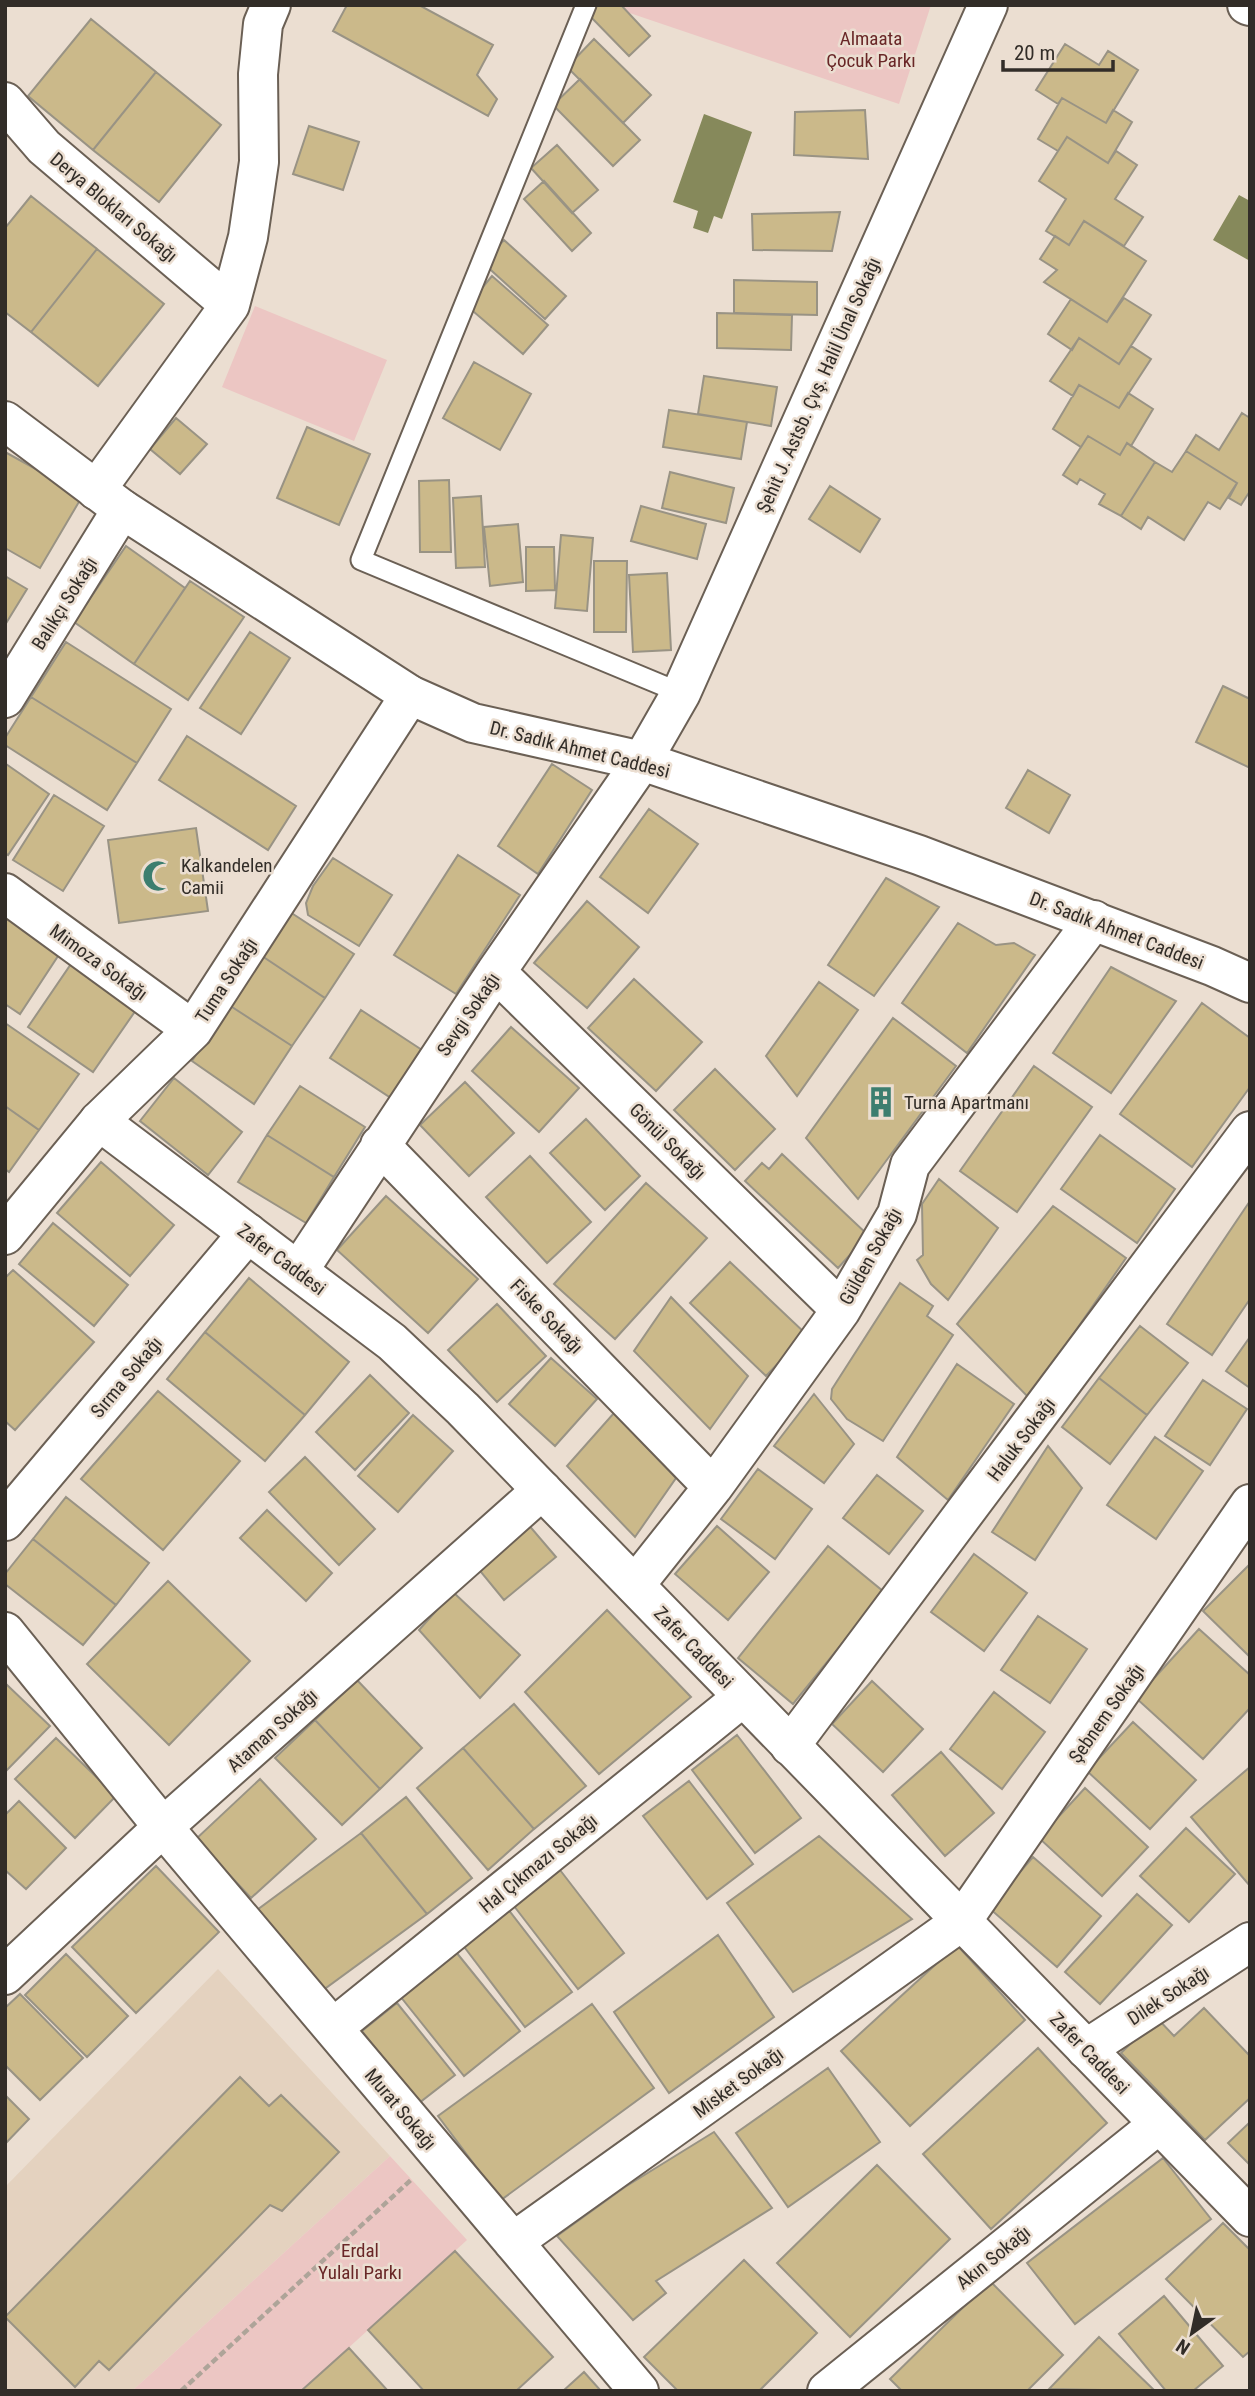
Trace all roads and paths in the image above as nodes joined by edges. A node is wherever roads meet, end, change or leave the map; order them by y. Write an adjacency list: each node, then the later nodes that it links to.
1 (586, 5): 8 (lane)
2 (988, 5): 8 (street, Şehit J. Astsb. Çvş. Halil Ünal Sokağı)
3 (259, 11): 5 (street)
4 (5, 102): 5 (street, Derya Blokları Sokağı)
5 (230, 305): 7 (street, Balıkçı Sokağı)
6 (5, 421): 7 (street, Dr. Sadık Ahmet Caddesi)
7 (109, 499): 9 (street, Dr. Sadık Ahmet Caddesi); 10 (street, Balıkçı Sokağı)
8 (681, 693): 11 (street, Şehit J. Astsb. Çvş. Halil Ünal Sokağı)
9 (410, 695): 11 (street, Dr. Sadık Ahmet Caddesi); 16 (street, Tuma Sokağı)
10 (5, 698)
11 (642, 761): 13 (street, Dr. Sadık Ahmet Caddesi); 14 (street, Sevgi Sokağı)
12 (5, 893): 16 (street, Mimoza Sokağı)
13 (1094, 920): 15 (street, Dr. Sadık Ahmet Caddesi); 23 (street, Gülden Sokağı)
14 (496, 972): 19 (street, Sevgi Sokağı); 23 (street, Gönül Sokağı)
15 (1250, 983)
16 (193, 1030): 17 (street, Tuma Sokağı)
17 (99, 1121): 20 (street, Zafer Caddesi); 21 (street, Tuma Sokağı)
18 (1250, 1131): 31 (street, Haluk Sokağı)
19 (380, 1145): 22 (street, Sevgi Sokağı); 24 (street, Fiske Sokağı)
20 (248, 1233): 22 (street, Zafer Caddesi); 27 (street, Sırma Sokağı)
21 (5, 1235)
22 (299, 1270): 25 (street, Zafer Caddesi)
23 (841, 1310): 24 (street, Gülden Sokağı)
24 (713, 1487): 28 (street, Gülden Sokağı)
25 (542, 1490): 28 (street, Zafer Caddesi); 32 (street, Ataman Sokağı)
26 (1249, 1509): 33 (street, Şebnem Sokağı)
27 (5, 1521)
28 (635, 1585): 30 (street, Zafer Caddesi)
29 (5, 1632): 32 (street)
30 (743, 1698): 31 (street, Zafer Caddesi); 36 (street, Hal Çıkmazı Sokağı)
31 (790, 1746): 33 (street, Zafer Caddesi)
32 (163, 1827): 35 (street, Ataman Sokağı); 36 (street, Murat Sokağı)
33 (962, 1921): 37 (street, Zafer Caddesi); 41 (street, Misket Sokağı)
34 (1250, 1942): 37 (street, Dilek Sokağı)
35 (5, 1975)
36 (333, 2028): 39 (street, Murat Sokağı)
37 (1086, 2049): 38 (street, Zafer Caddesi)
38 (1159, 2124): 40 (street, Zafer Caddesi); 44 (street, Akın Sokağı)
39 (439, 2154): 41 (street, Murat Sokağı); 42 (path)
40 (1250, 2217)
41 (513, 2242): 43 (street, Murat Sokağı)
42 (181, 2391)
43 (639, 2391)
44 (827, 2391)

